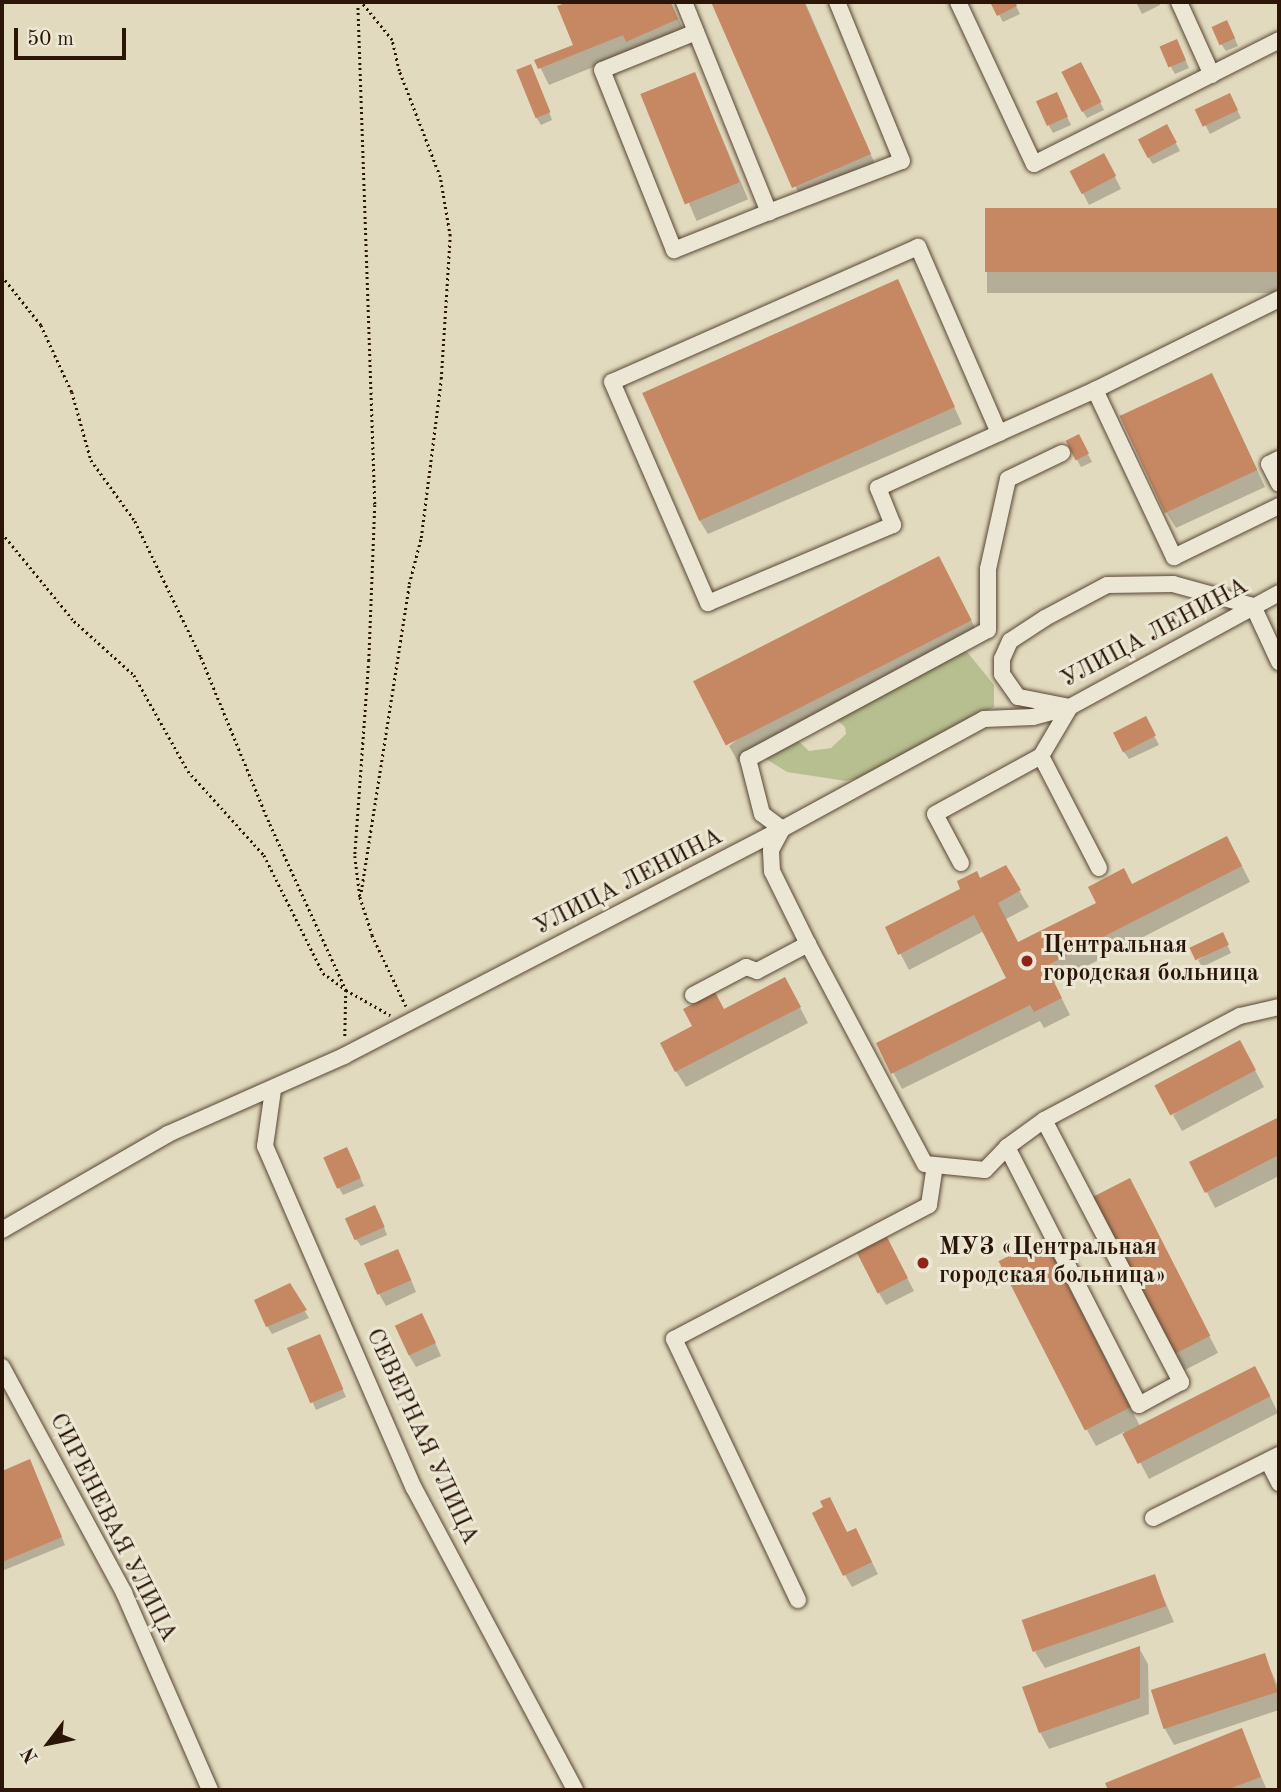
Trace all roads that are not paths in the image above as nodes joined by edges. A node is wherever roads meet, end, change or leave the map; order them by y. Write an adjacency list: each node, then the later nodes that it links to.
1 (684, 2): 5 (street)
2 (837, 2): 8 (street)
3 (958, 2): 7 (street)
4 (1179, 2): 7 (street)
5 (696, 32): 8 (street); 8 (street)
6 (1279, 40): 7 (street)
7 (1212, 75)
8 (769, 212)
9 (1279, 299): 10 (street)
10 (1095, 390): 11 (street); 15 (street)
11 (999, 433): 11 (street)
12 (1062, 453): 21 (street)
13 (1279, 459): 14 (street)
14 (1279, 484)
15 (1279, 506)
16 (1279, 593): 17 (street, УЛИЦА ЛЕНИНА)
17 (1253, 606): 18 (street); 19 (street, УЛИЦА ЛЕНИНА); 19 (street)
18 (1279, 662)
19 (1070, 707): 20 (street); 21 (street, УЛИЦА ЛЕНИНА)
20 (1041, 756): 22 (street); 23 (street)
21 (782, 829): 24 (street); 27 (street, УЛИЦА ЛЕНИНА)
22 (961, 863)
23 (1099, 868)
24 (808, 944): 25 (street); 30 (street)
25 (693, 995)
26 (1279, 1007): 28 (street)
27 (273, 1090): 31 (street, УЛИЦА ЛЕНИНА); 38 (street, СЕВЕРНАЯ УЛИЦА)
28 (1044, 1120): 29 (street); 29 (street)
29 (1007, 1147): 30 (street)
30 (935, 1165): 36 (street)
31 (2, 1230)
32 (2, 1367): 37 (street, СИРЕНЕВАЯ УЛИЦА)
33 (1274, 1458): 34 (street); 35 (street)
34 (1279, 1483)
35 (1153, 1518)
36 (798, 1600)
37 (210, 1790)
38 (575, 1790)

